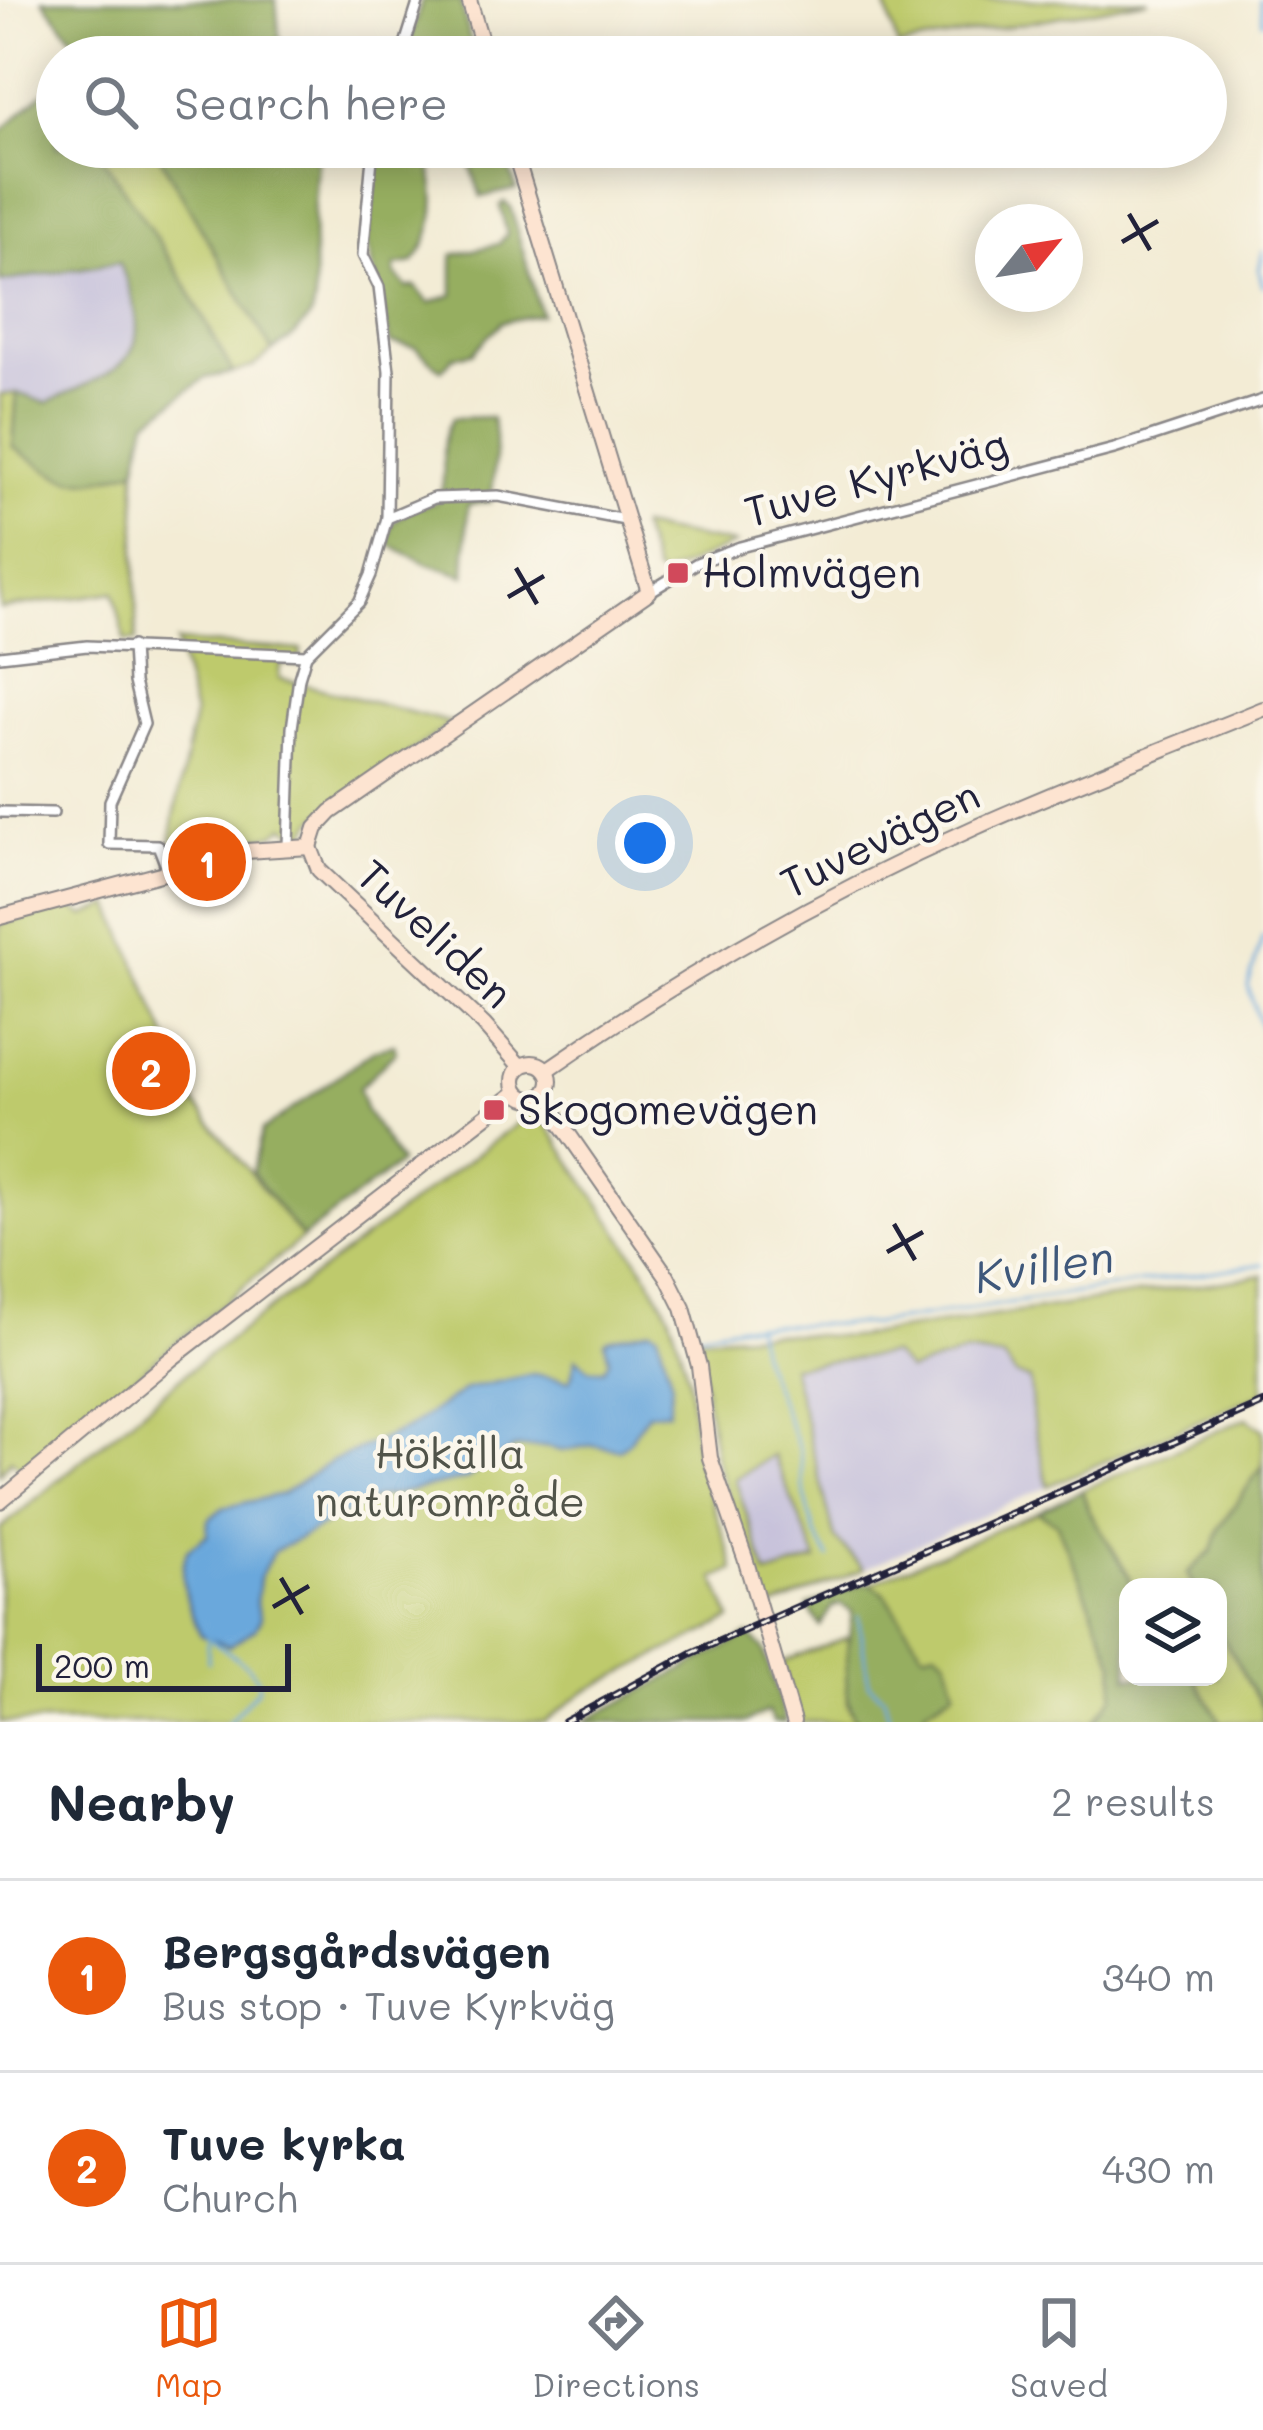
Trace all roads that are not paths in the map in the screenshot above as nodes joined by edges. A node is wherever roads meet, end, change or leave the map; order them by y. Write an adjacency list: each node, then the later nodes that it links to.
1 (419, 0): 3 (street)
2 (469, 0): 4 (street)
3 (408, 36)
4 (480, 36)
5 (371, 168): 8 (street)
6 (519, 168): 9 (street)
7 (1263, 400): 10 (street, Tuve Kyrkväg)
8 (387, 518): 9 (street); 12 (street)
9 (625, 520): 10 (street)
10 (649, 592): 18 (street, Tuve Kyrkväg)
11 (132, 646): 12 (street); 13 (street); 19 (street)
12 (306, 655): 17 (street)
13 (0, 656)
14 (1263, 709): 22 (street, Tuvevägen)
15 (0, 812): 16 (street)
16 (53, 813)
17 (288, 846): 18 (street); 19 (street)
18 (310, 847): 21 (street, Tuveliden)
19 (169, 874): 20 (street)
20 (0, 916)
21 (520, 1066): 22 (street); 23 (street)
22 (547, 1070): 24 (street)
23 (518, 1092): 24 (street); 25 (street)
24 (542, 1096): 26 (street)
25 (0, 1502)
26 (793, 1722)

